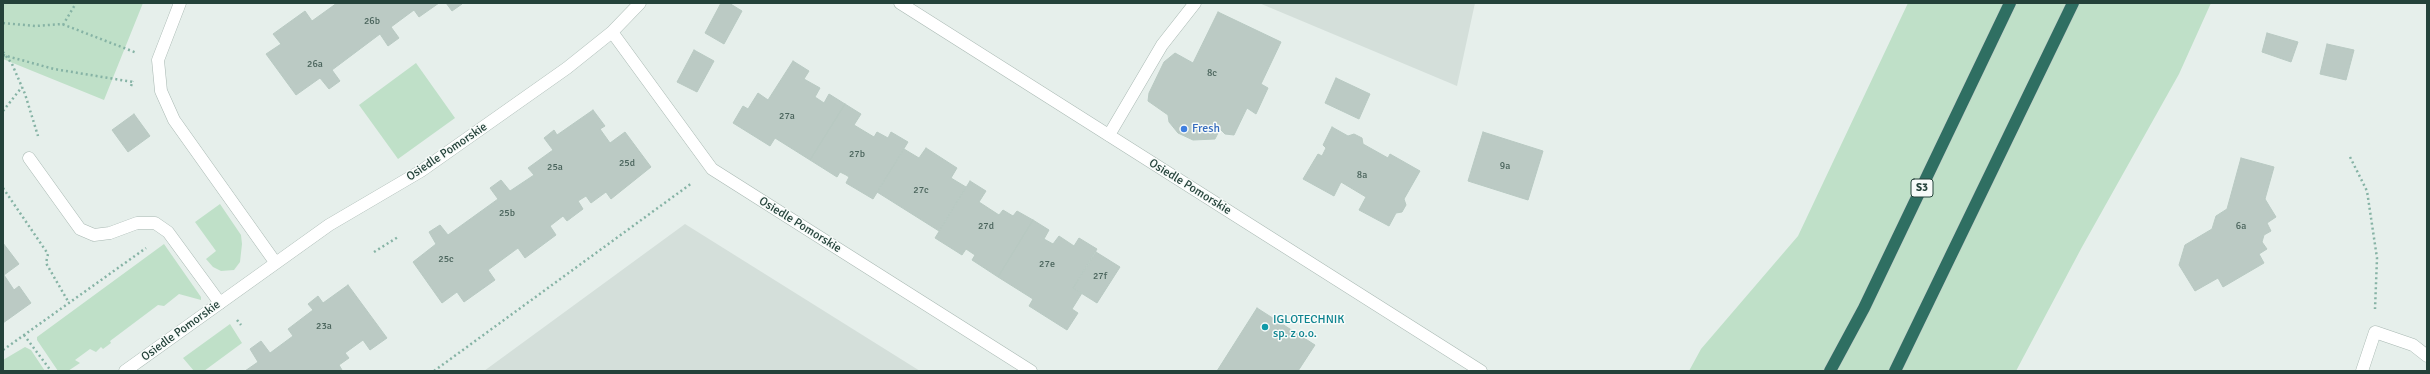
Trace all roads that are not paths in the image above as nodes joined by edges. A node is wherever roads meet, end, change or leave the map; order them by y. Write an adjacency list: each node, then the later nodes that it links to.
1 (180, 3): 10 (street)
2 (640, 3): 7 (street, Osiedle Pomorskie)
3 (900, 3): 8 (street, Osiedle Pomorskie)
4 (1195, 3): 8 (street)
5 (2010, 3): 16 (highway, S3)
6 (2073, 3): 17 (highway)
7 (612, 32): 10 (street, Osiedle Pomorskie); 14 (street, Osiedle Pomorskie)
8 (1109, 135): 15 (street, Osiedle Pomorskie)
9 (29, 158): 11 (street)
10 (275, 262): 11 (street, Osiedle Pomorskie)
11 (220, 303): 13 (street, Osiedle Pomorskie)
12 (2427, 356): 18 (street)
13 (125, 371)
14 (1031, 371)
15 (1481, 371)
16 (1830, 371)
17 (1895, 371)
18 (2362, 371)

